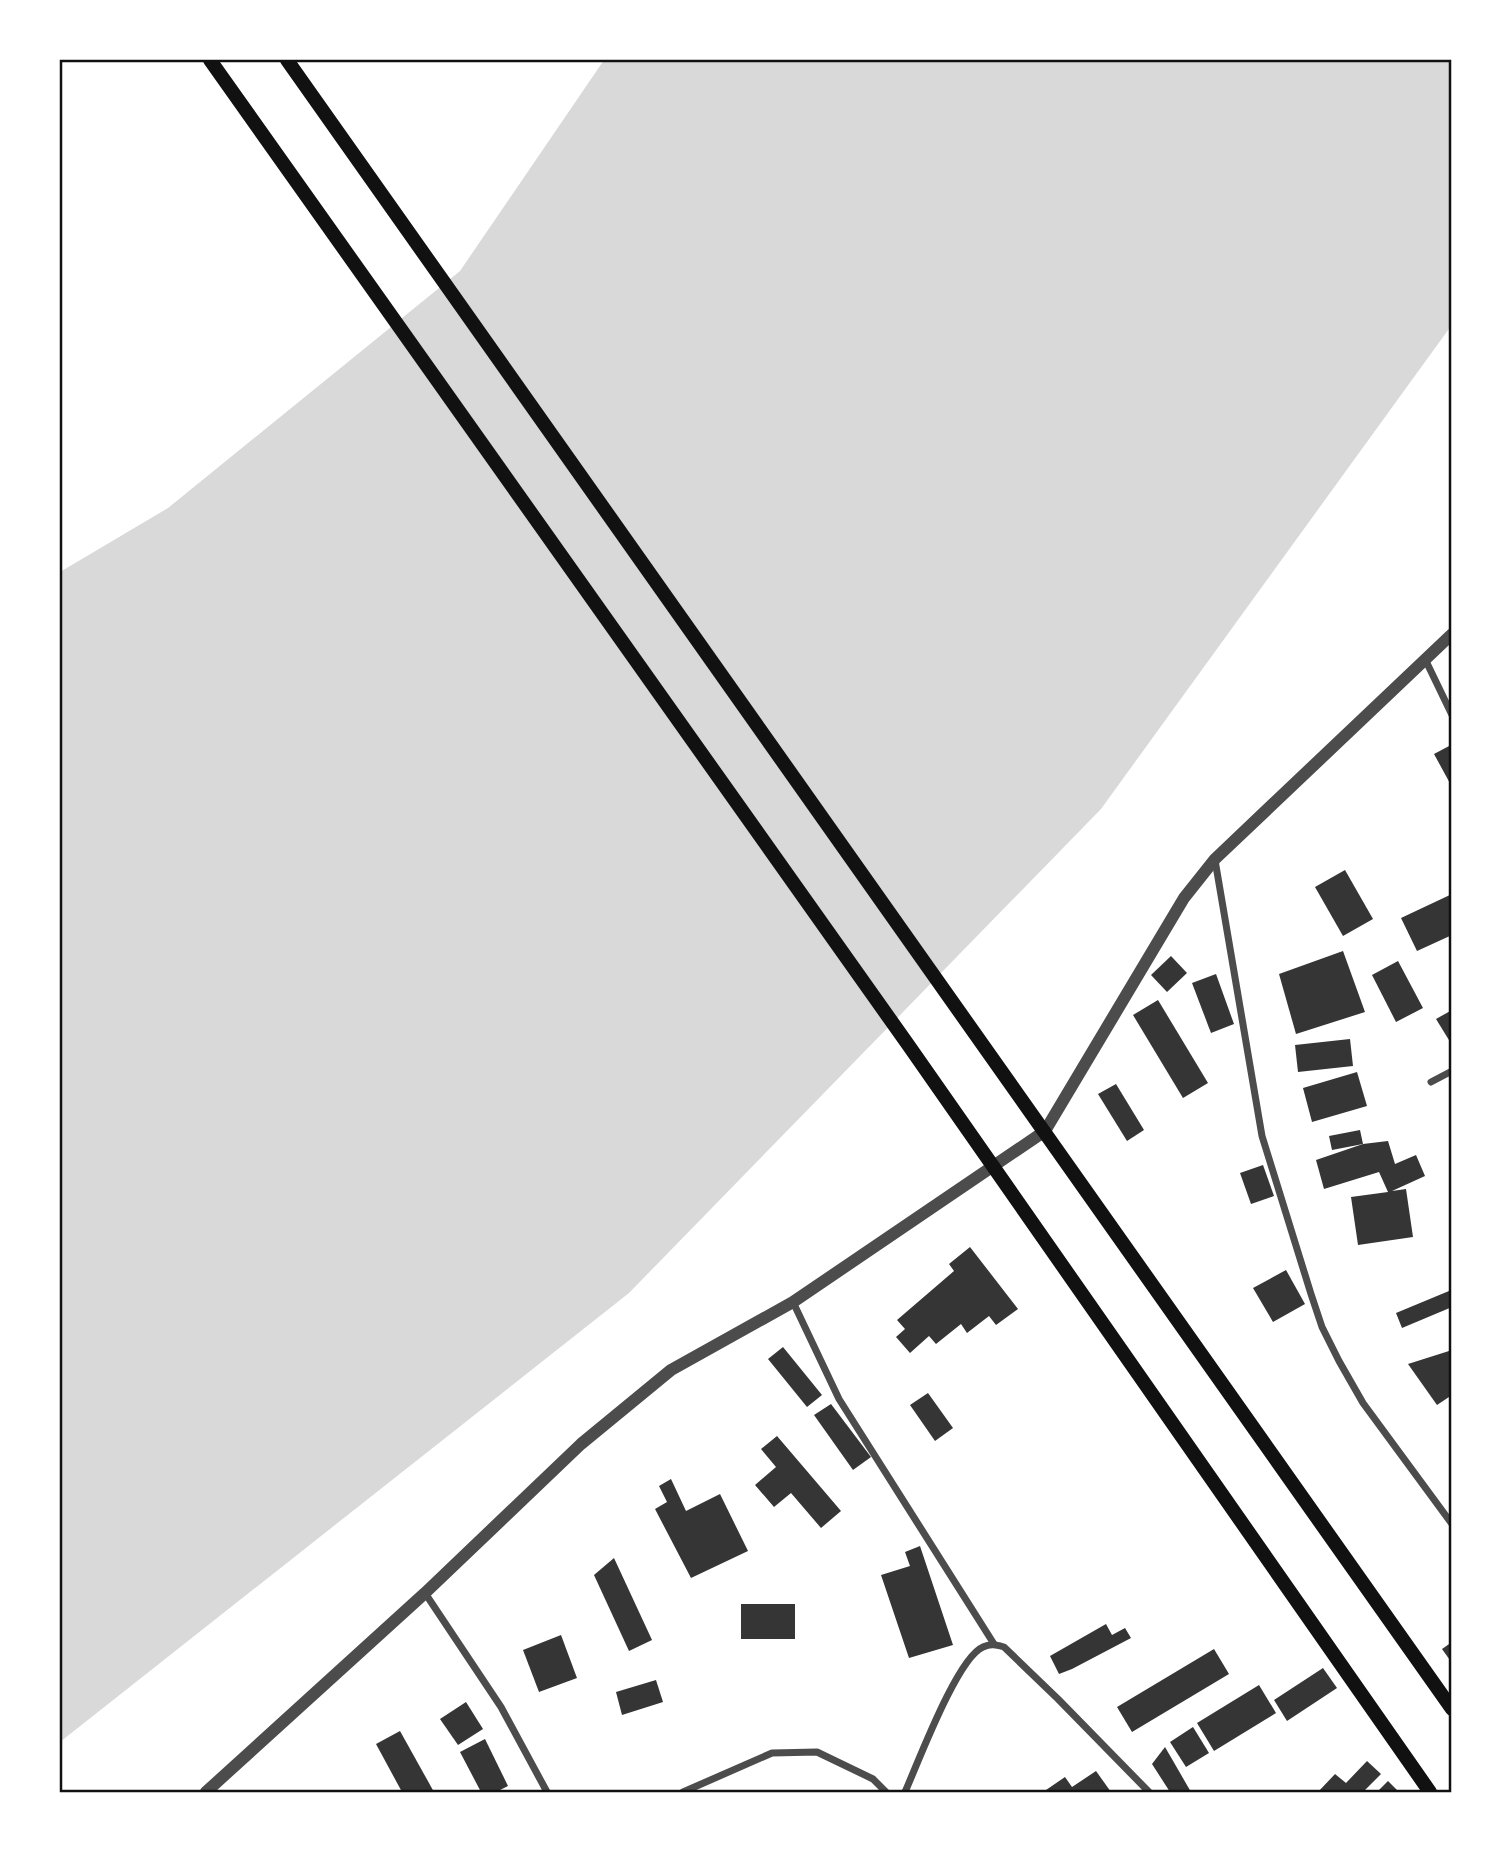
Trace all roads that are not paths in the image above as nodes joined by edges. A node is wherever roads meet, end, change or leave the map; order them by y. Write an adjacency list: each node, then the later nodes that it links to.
1 (210, 60): 10 (main road)
2 (287, 60): 9 (main road)
3 (1451, 634): 4 (street)
4 (1425, 659): 5 (street); 6 (street)
5 (1451, 715)
6 (1215, 859): 9 (street); 12 (street)
7 (1451, 1071): 8 (street)
8 (1431, 1082)
9 (1045, 1131): 10 (street); 15 (main road)
10 (993, 1167): 11 (street); 22 (main road)
11 (793, 1303): 13 (street); 14 (street)
12 (1451, 1524)
13 (425, 1593): 16 (street); 17 (street)
14 (994, 1644): 20 (street); 21 (street)
15 (1451, 1709)
16 (206, 1793)
17 (548, 1793)
18 (683, 1793): 19 (street)
19 (886, 1793)
20 (905, 1793)
21 (1149, 1793)
22 (1430, 1793)

